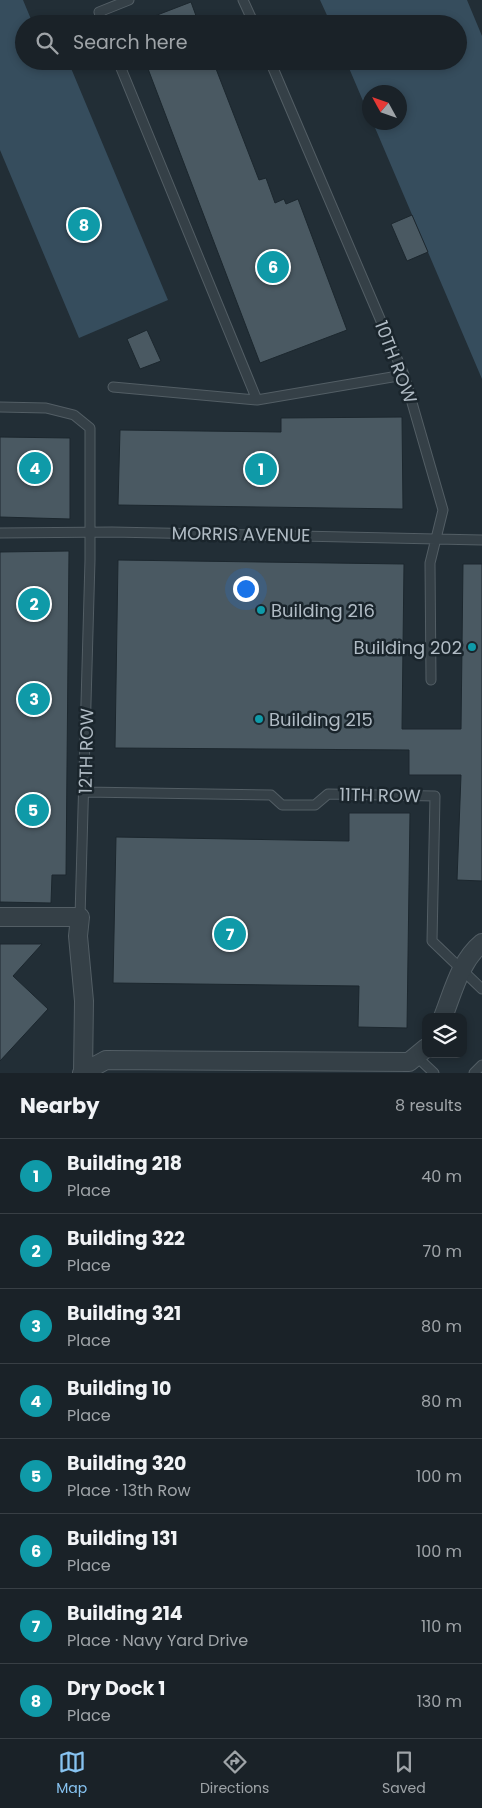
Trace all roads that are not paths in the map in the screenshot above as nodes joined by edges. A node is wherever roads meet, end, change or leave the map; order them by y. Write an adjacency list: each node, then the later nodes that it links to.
1 (129, 0): 3 (lane)
2 (243, 0): 4 (lane)
3 (99, 15)
4 (250, 15)
5 (122, 70): 9 (lane)
6 (274, 70): 7 (lane, 10TH ROW)
7 (404, 375): 9 (lane); 13 (lane, 10TH ROW)
8 (113, 388): 9 (lane)
9 (256, 400)
10 (0, 406): 11 (lane, 12TH ROW)
11 (89, 532): 12 (lane, MORRIS AVENUE); 13 (lane, MORRIS AVENUE); 16 (lane, 12TH ROW)
12 (0, 533)
13 (435, 538): 14 (lane, MORRIS AVENUE); 15 (lane, 10TH ROW)
14 (482, 540)
15 (431, 680)
16 (85, 792): 18 (lane, 12TH ROW); 20 (lane, 11TH ROW)
17 (0, 917): 18 (street)
18 (80, 917): 26 (street, 12TH ROW)
19 (482, 943): 20 (street)
20 (462, 971): 21 (lane); 22 (street)
21 (482, 990)
22 (445, 1013)
23 (422, 1053): 26 (street)
24 (425, 1058): 27 (lane)
25 (482, 1065): 28 (lane)
26 (83, 1073)
27 (434, 1073)
28 (474, 1073)

